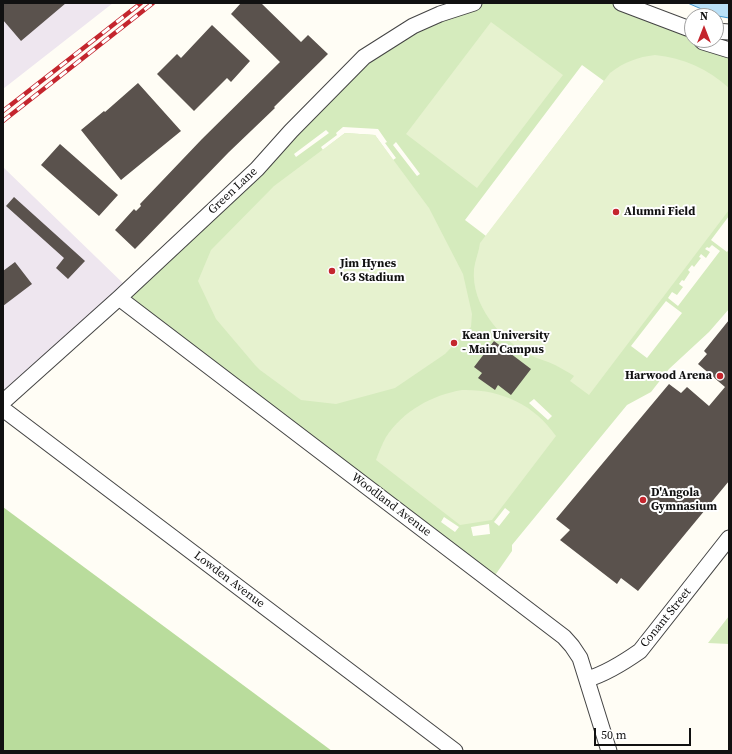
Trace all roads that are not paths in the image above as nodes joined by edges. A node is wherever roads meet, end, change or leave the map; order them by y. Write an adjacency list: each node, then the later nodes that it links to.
1 (474, 3): 4 (street, Green Lane)
2 (621, 3): 3 (street)
3 (684, 28)
4 (120, 298): 5 (street, Green Lane); 8 (street, Woodland Avenue)
5 (3, 402)
6 (3, 409): 9 (street, Lowden Avenue)
7 (729, 538): 8 (street, Conant Street)
8 (588, 679): 10 (street, Woodland Avenue)
9 (455, 751)
10 (610, 751)

